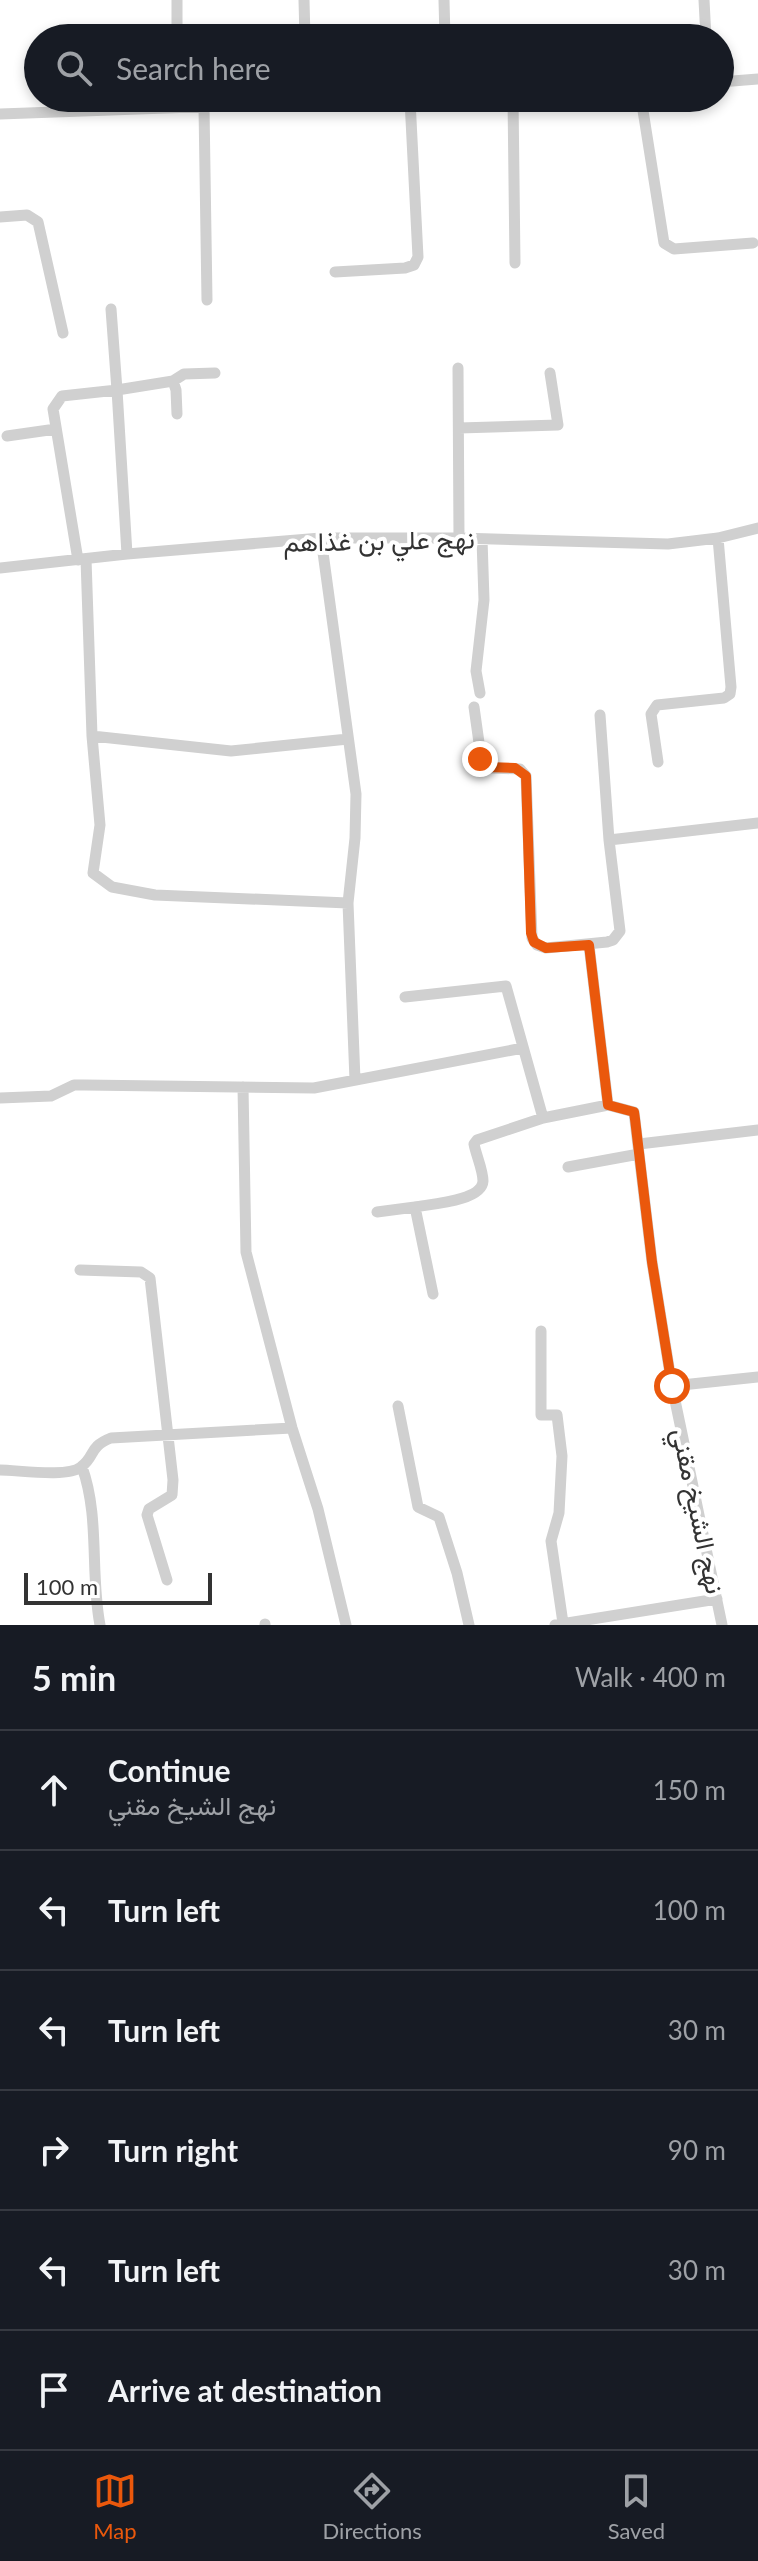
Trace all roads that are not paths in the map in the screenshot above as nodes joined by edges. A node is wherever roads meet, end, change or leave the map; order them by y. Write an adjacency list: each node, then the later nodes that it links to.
1 (177, 0): 5 (street)
2 (304, 0): 6 (street)
3 (444, 0): 7 (street)
4 (704, 0): 8 (street)
5 (177, 24)
6 (305, 24)
7 (445, 24)
8 (705, 24)
9 (758, 79): 10 (street)
10 (734, 81)
11 (30, 112): 16 (street)
12 (204, 112): 21 (street)
13 (411, 112): 20 (street)
14 (513, 112): 19 (street)
15 (643, 112): 18 (street)
16 (0, 114)
17 (0, 217): 23 (street)
18 (753, 243)
19 (515, 263)
20 (335, 272)
21 (207, 300)
22 (111, 309): 28 (street)
23 (63, 333)
24 (458, 368): 30 (street)
25 (215, 373): 27 (street)
26 (550, 373): 30 (street)
27 (173, 381): 28 (street); 29 (street)
28 (117, 390): 31 (street); 38 (street)
29 (177, 414)
30 (459, 428): 35 (street)
31 (56, 429): 32 (street); 39 (street)
32 (7, 436)
33 (758, 528): 36 (street, نهج علي بن غذاهم)
34 (321, 538): 35 (street, نهج علي بن غذاهم); 38 (street, نهج علي بن غذاهم); 45 (street)
35 (459, 538): 37 (street, نهج علي بن غذاهم)
36 (718, 538): 37 (street, نهج علي بن غذاهم); 46 (street)
37 (482, 539): 41 (street)
38 (127, 554): 39 (street, نهج علي بن غذاهم)
39 (82, 559): 40 (street, نهج علي بن غذاهم); 44 (street)
40 (0, 568)
41 (480, 693)
42 (474, 707): 50 (street)
43 (600, 715): 48 (street)
44 (92, 736): 45 (street); 49 (street)
45 (348, 739): 49 (street)
46 (658, 762)
47 (758, 823): 48 (street)
48 (609, 840): 50 (street)
49 (348, 903): 53 (street)
50 (589, 945): 56 (street)
51 (405, 997): 52 (street)
52 (523, 1048): 53 (street); 57 (street)
53 (355, 1080): 54 (street)
54 (243, 1087): 55 (street); 69 (street)
55 (0, 1098)
56 (608, 1105): 57 (street); 59 (street, نهج الشيخ مقني)
57 (543, 1118): 61 (street)
58 (758, 1130): 59 (street)
59 (639, 1149): 60 (street); 67 (street, نهج الشيخ مقني)
60 (568, 1167)
61 (415, 1207): 62 (street); 64 (street)
62 (377, 1212)
63 (80, 1270): 70 (street)
64 (433, 1294)
65 (541, 1331): 75 (street)
66 (758, 1377): 67 (street)
67 (672, 1386): 74 (street, نهج الشيخ مقني)
68 (398, 1406): 78 (street)
69 (292, 1428): 70 (street); 77 (street)
70 (169, 1435): 71 (street); 73 (street)
71 (82, 1467): 72 (street); 76 (street)
72 (0, 1470)
73 (167, 1580)
74 (717, 1599): 75 (street); 79 (street, نهج الشيخ مقني)
75 (559, 1624)
76 (100, 1625)
77 (346, 1625)
78 (469, 1625)
79 (722, 1625)

